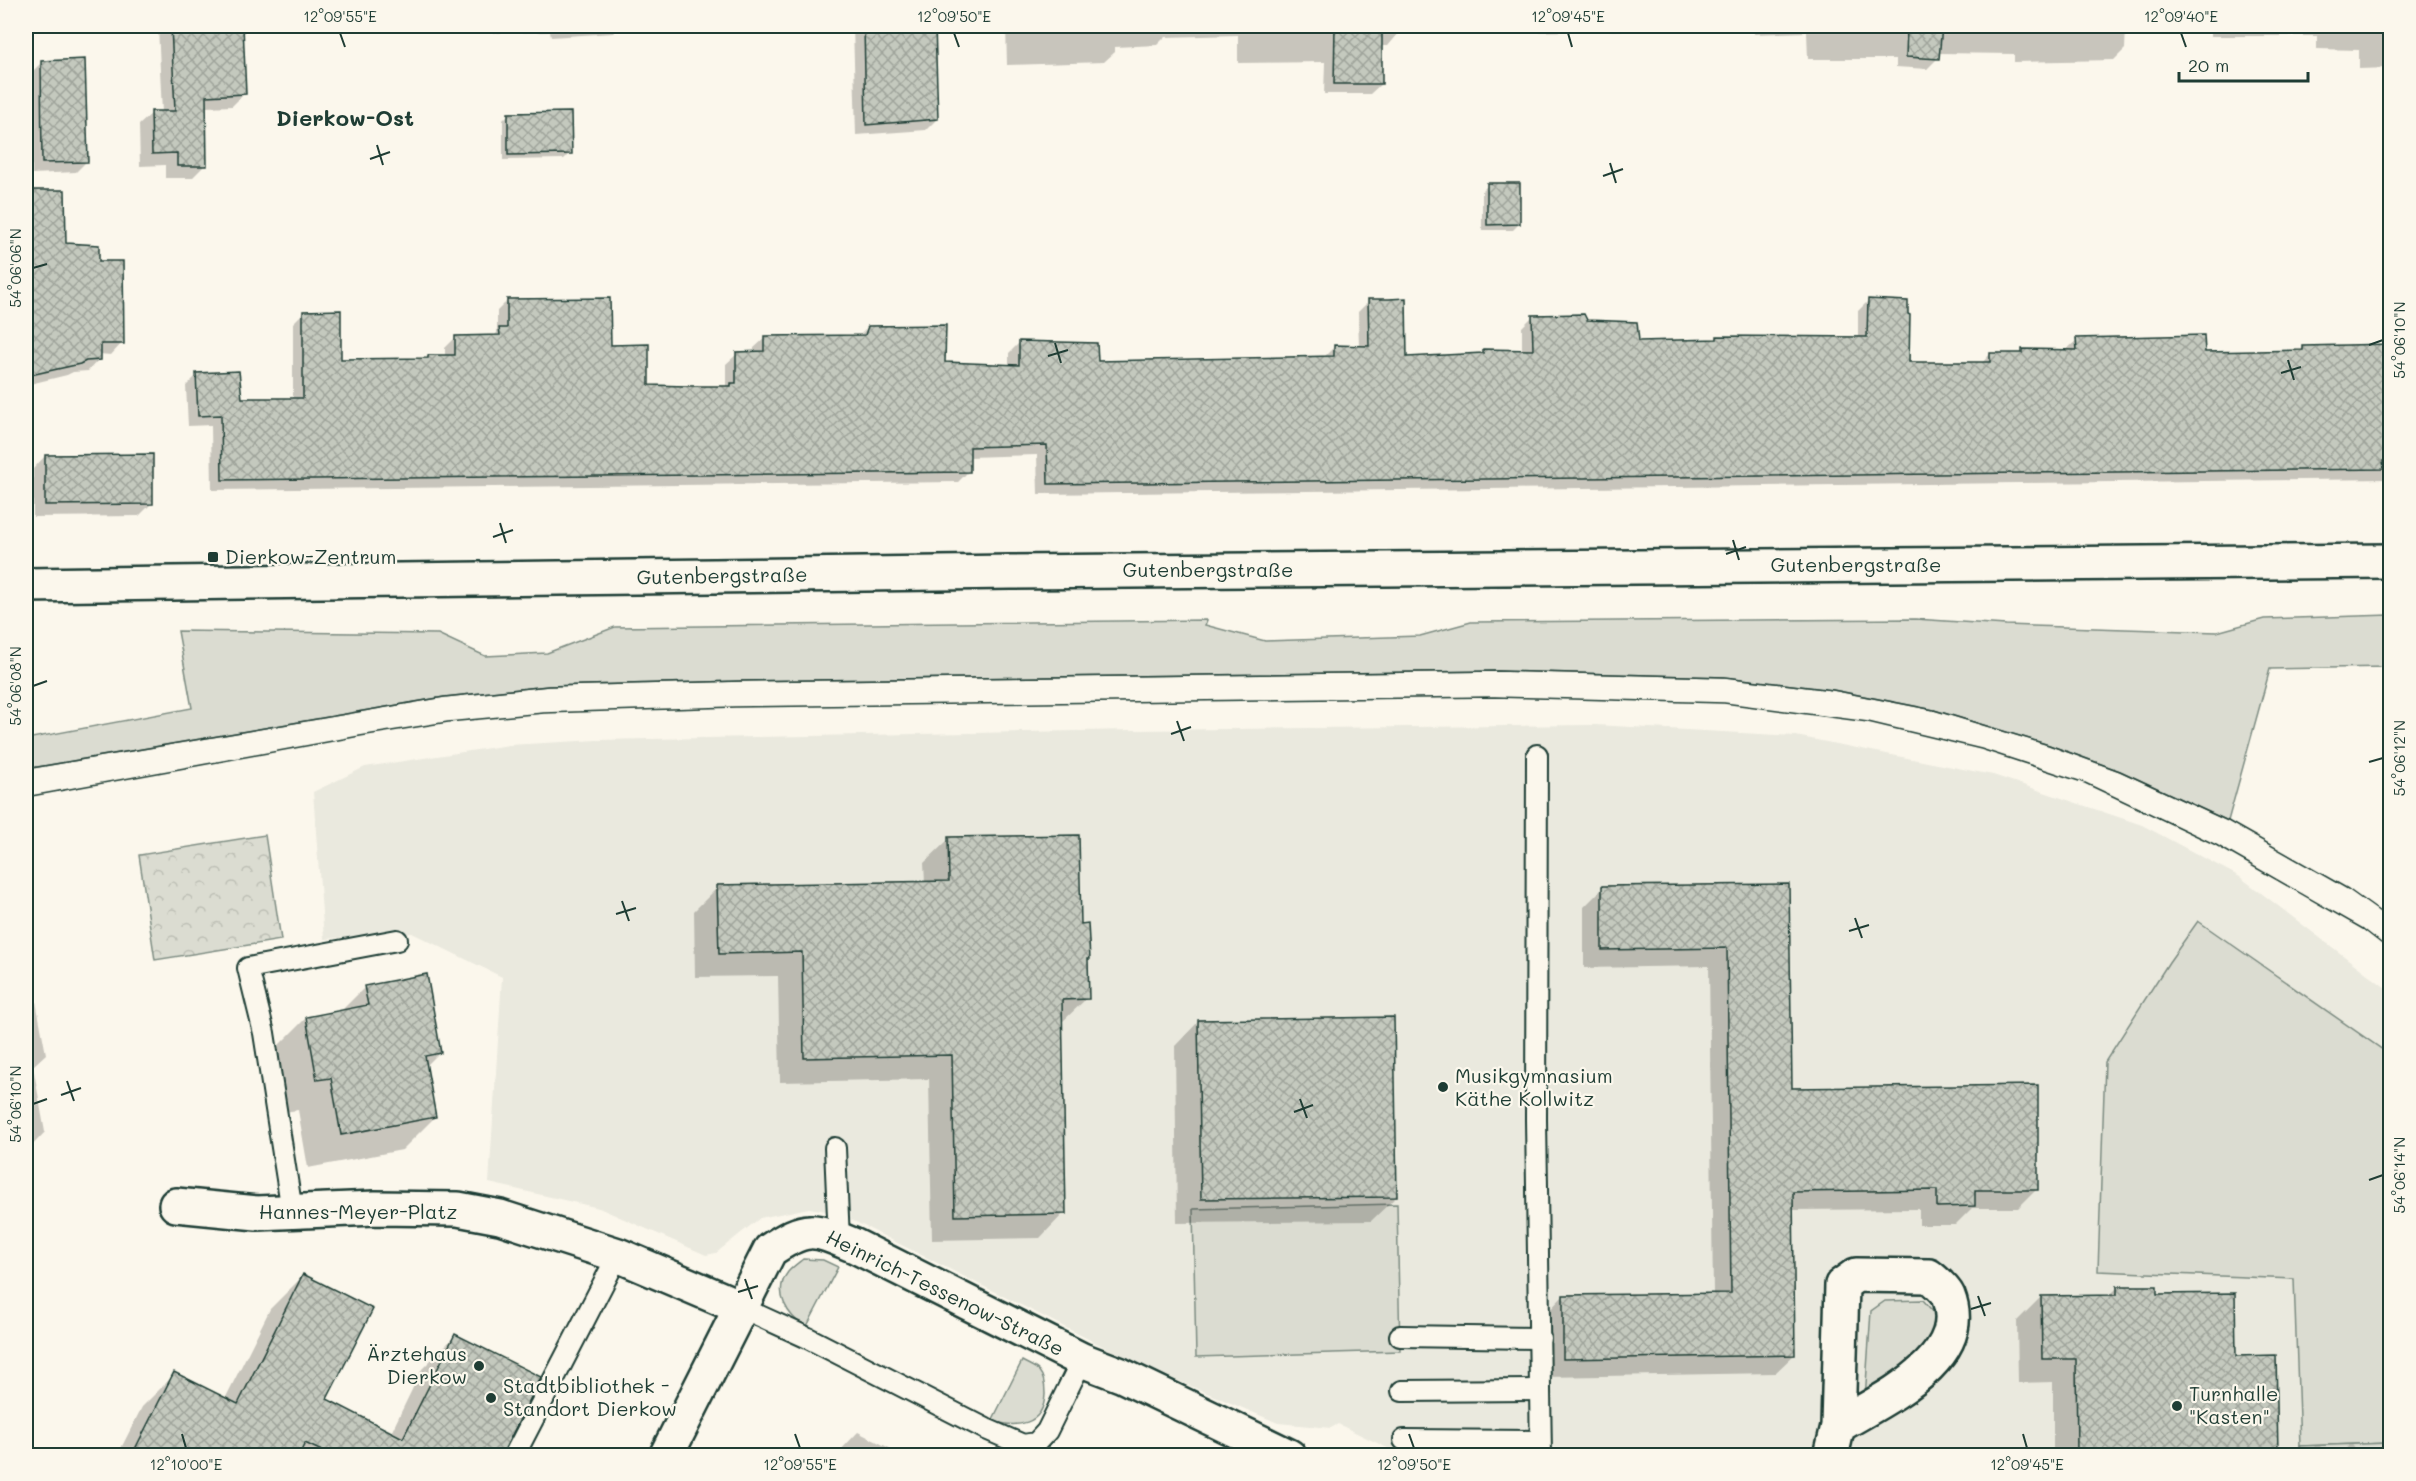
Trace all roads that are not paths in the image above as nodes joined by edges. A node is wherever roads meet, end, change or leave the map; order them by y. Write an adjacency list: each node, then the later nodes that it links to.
1 (2391, 561): 2 (street, Gutenbergstraße)
2 (26, 585)
3 (1537, 755): 12 (lane)
4 (397, 940): 7 (lane)
5 (835, 1148): 8 (lane)
6 (176, 1205): 7 (street, Hannes-Meyer-Platz)
7 (292, 1211): 9 (street, Hannes-Meyer-Platz)
8 (839, 1240): 10 (street, Heinrich-Tessenow-Straße); 13 (street, Heinrich-Tessenow-Straße)
9 (618, 1255): 10 (street, Hannes-Meyer-Platz); 20 (lane)
10 (740, 1307): 18 (lane, Heinrich-Tessenow-Straße); 21 (street, Heinrich-Tessenow-Straße)
11 (1400, 1336): 12 (lane)
12 (1540, 1338): 14 (lane)
13 (1082, 1360): 18 (lane, Heinrich-Tessenow-Straße); 22 (street, Heinrich-Tessenow-Straße)
14 (1540, 1390): 15 (lane); 19 (lane)
15 (1402, 1391)
16 (1404, 1440): 19 (lane)
17 (1834, 1441): 17 (street)
18 (1004, 1447)
19 (1541, 1448)
20 (514, 1455)
21 (666, 1455)
22 (1289, 1455)

